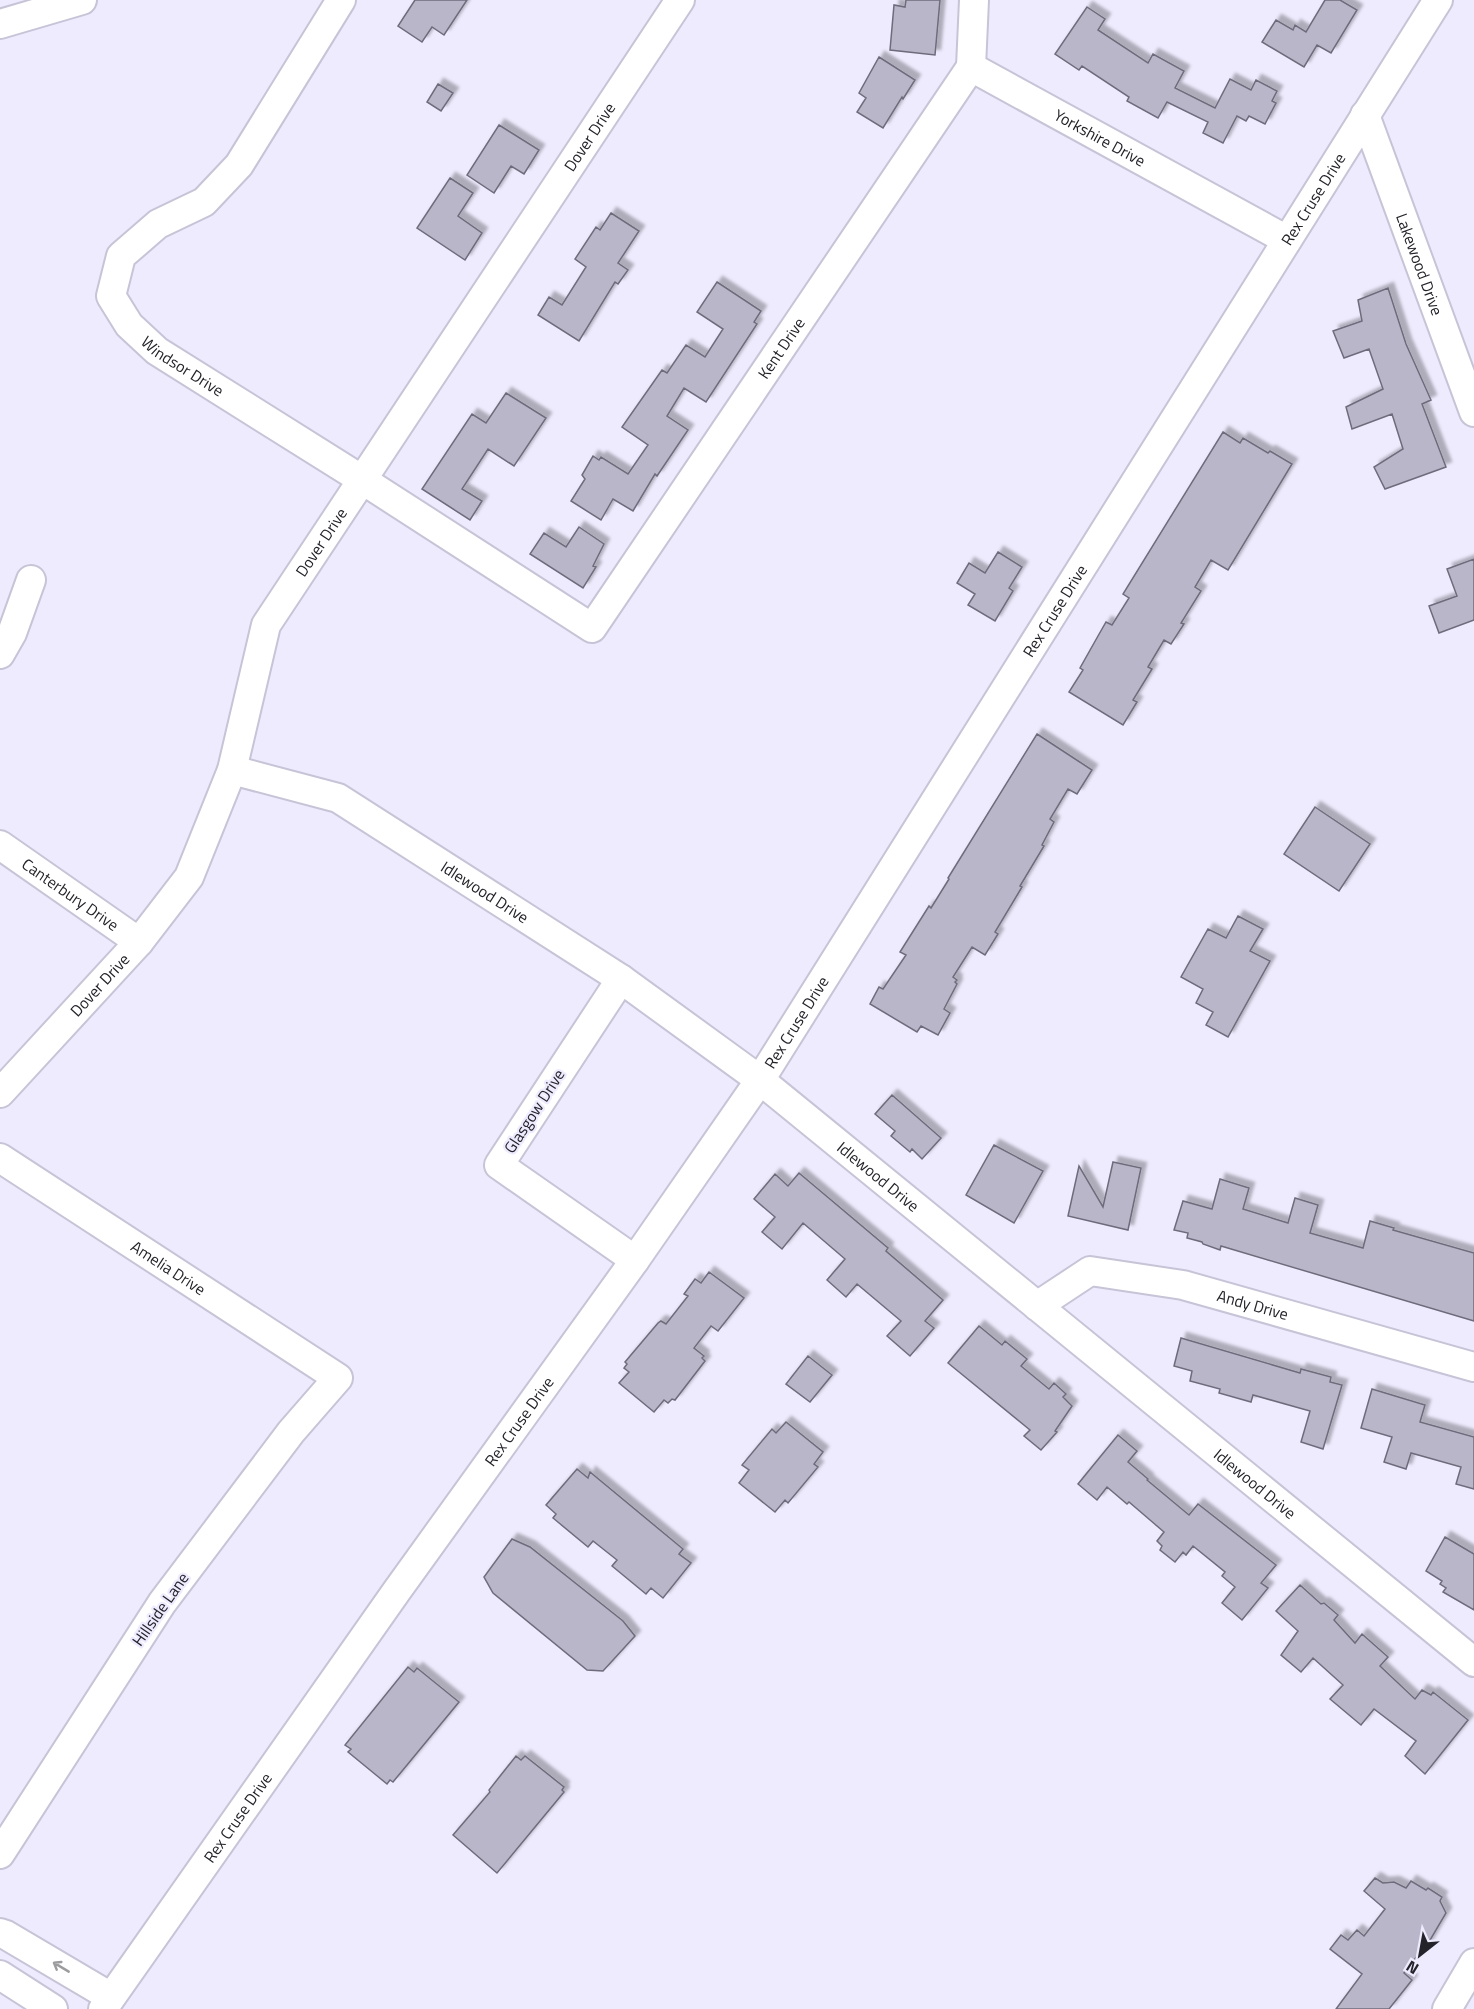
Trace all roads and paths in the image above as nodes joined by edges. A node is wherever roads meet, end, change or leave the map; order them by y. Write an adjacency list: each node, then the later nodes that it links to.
1 (341, 0): 11 (street, Windsor Drive)
2 (680, 0): 11 (street, Dover Drive)
3 (974, 0): 7 (street)
4 (1438, 0): 8 (street, Rex Cruse Drive)
5 (65, 2): 6 (street)
6 (0, 24)
7 (971, 67): 9 (street, Yorkshire Drive); 13 (street, Kent Drive)
8 (1365, 115): 9 (street, Rex Cruse Drive); 10 (street, Lakewood Drive)
9 (1287, 240): 19 (street, Rex Cruse Drive)
10 (1474, 412)
11 (361, 479): 13 (street, Windsor Drive); 15 (street, Dover Drive)
12 (31, 580): 14 (street)
13 (592, 628)
14 (0, 654)
15 (232, 770): 17 (street, Dover Drive); 18 (street, Idlewood Drive)
16 (0, 845): 17 (street, Canterbury Drive)
17 (140, 942): 20 (street, Dover Drive)
18 (621, 979): 19 (street, Idlewood Drive); 22 (street, Glasgow Drive)
19 (760, 1080): 22 (street, Rex Cruse Drive); 23 (street, Idlewood Drive)
20 (0, 1093)
21 (0, 1158): 25 (street, Amelia Drive)
22 (635, 1260): 31 (street, Rex Cruse Drive)
23 (1037, 1306): 24 (street, Andy Drive); 26 (street, Idlewood Drive)
24 (1474, 1366)
25 (338, 1378): 27 (street, Hillside Lane)
26 (1474, 1662)
27 (0, 1854)
28 (0, 1933): 31 (street, one-way to 28)
29 (1474, 1963): 33 (street)
30 (0, 1975): 32 (street)
31 (107, 2003)
32 (53, 2009)
33 (1447, 2009)

